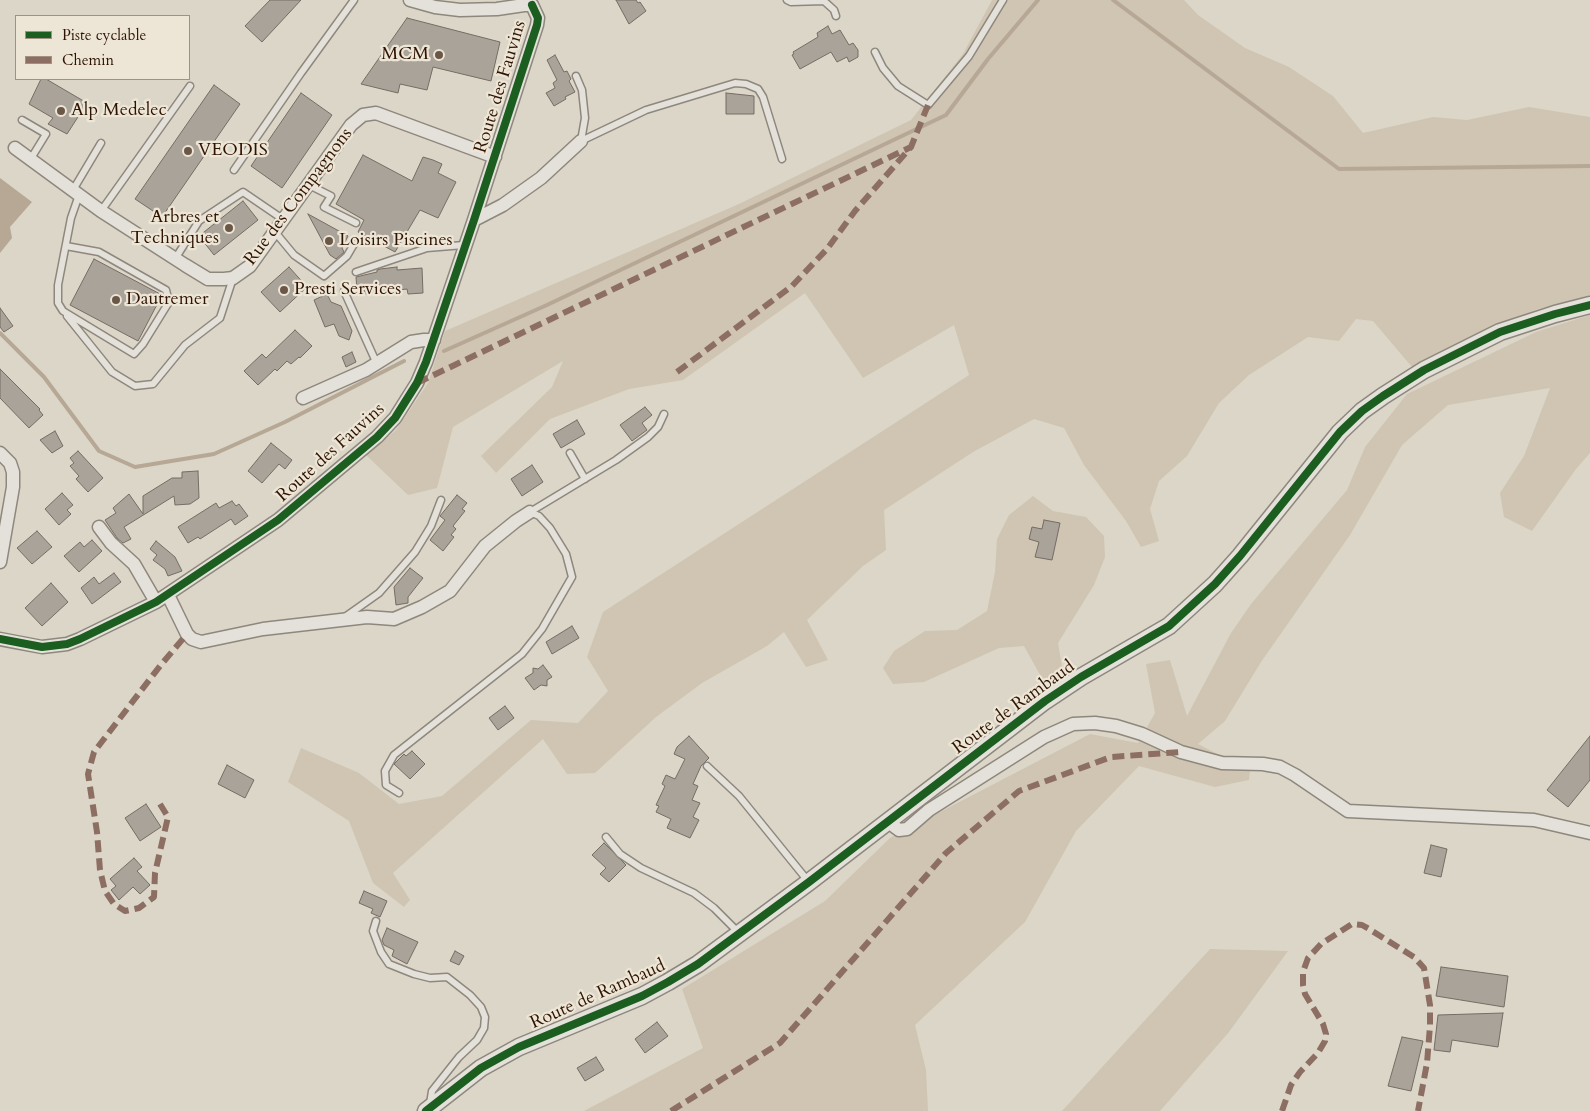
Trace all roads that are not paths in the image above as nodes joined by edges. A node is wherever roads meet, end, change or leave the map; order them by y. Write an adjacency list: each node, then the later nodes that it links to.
1 (354, 0): 17 (lane)
2 (410, 0): 5 (street)
3 (787, 0): 6 (lane)
4 (1003, 0): 7 (lane)
5 (534, 3): 14 (street, Route des Fauvins)
6 (836, 16)
7 (875, 52)
8 (576, 76): 11 (lane)
9 (190, 86): 20 (lane)
10 (22, 120): 16 (lane)
11 (581, 141): 15 (lane); 22 (street)
12 (101, 142): 19 (lane)
13 (15, 148): 16 (street, Rue des Compagnons)
14 (495, 157): 18 (street, Rue des Compagnons); 22 (street, Route des Fauvins)
15 (782, 159)
16 (30, 160): 19 (street, Rue des Compagnons)
17 (234, 170)
18 (310, 185): 21 (street, Rue des Compagnons); 23 (lane)
19 (76, 193): 20 (street, Rue des Compagnons); 27 (lane)
20 (101, 211): 28 (street, Rue des Compagnons)
21 (284, 220): 24 (street, Rue des Compagnons); 28 (lane)
22 (474, 220): 26 (street, Route des Fauvins)
23 (356, 223)
24 (275, 232): 25 (lane); 30 (street, Rue des Compagnons)
25 (354, 244)
26 (464, 245): 29 (lane); 34 (street, Route des Fauvins)
27 (66, 246): 33 (lane); 33 (lane)
28 (175, 258): 30 (street, Rue des Compagnons)
29 (356, 272)
30 (233, 278): 33 (lane)
31 (344, 291): 35 (lane)
32 (1590, 305): 51 (street, Route de Rambaud)
33 (63, 311)
34 (434, 340): 35 (street); 45 (street, Route des Fauvins)
35 (377, 364): 36 (street)
36 (304, 398)
37 (664, 414): 40 (lane)
38 (0, 453): 44 (street)
39 (570, 453): 40 (lane)
40 (585, 478): 42 (lane)
41 (441, 500): 47 (lane)
42 (530, 512): 47 (street); 50 (lane)
43 (99, 527): 46 (street)
44 (0, 562)
45 (168, 595): 46 (street, Route des Fauvins); 47 (street)
46 (156, 602): 48 (street, Route des Fauvins)
47 (340, 620)
48 (0, 639)
49 (707, 766): 54 (lane)
50 (399, 793)
51 (887, 821): 52 (street); 54 (street, Route de Rambaud)
52 (1590, 833)
53 (606, 838): 56 (lane)
54 (808, 882): 56 (street, Route de Rambaud)
55 (376, 921): 57 (lane)
56 (740, 934): 57 (street, Route de Rambaud)
57 (428, 1109)

